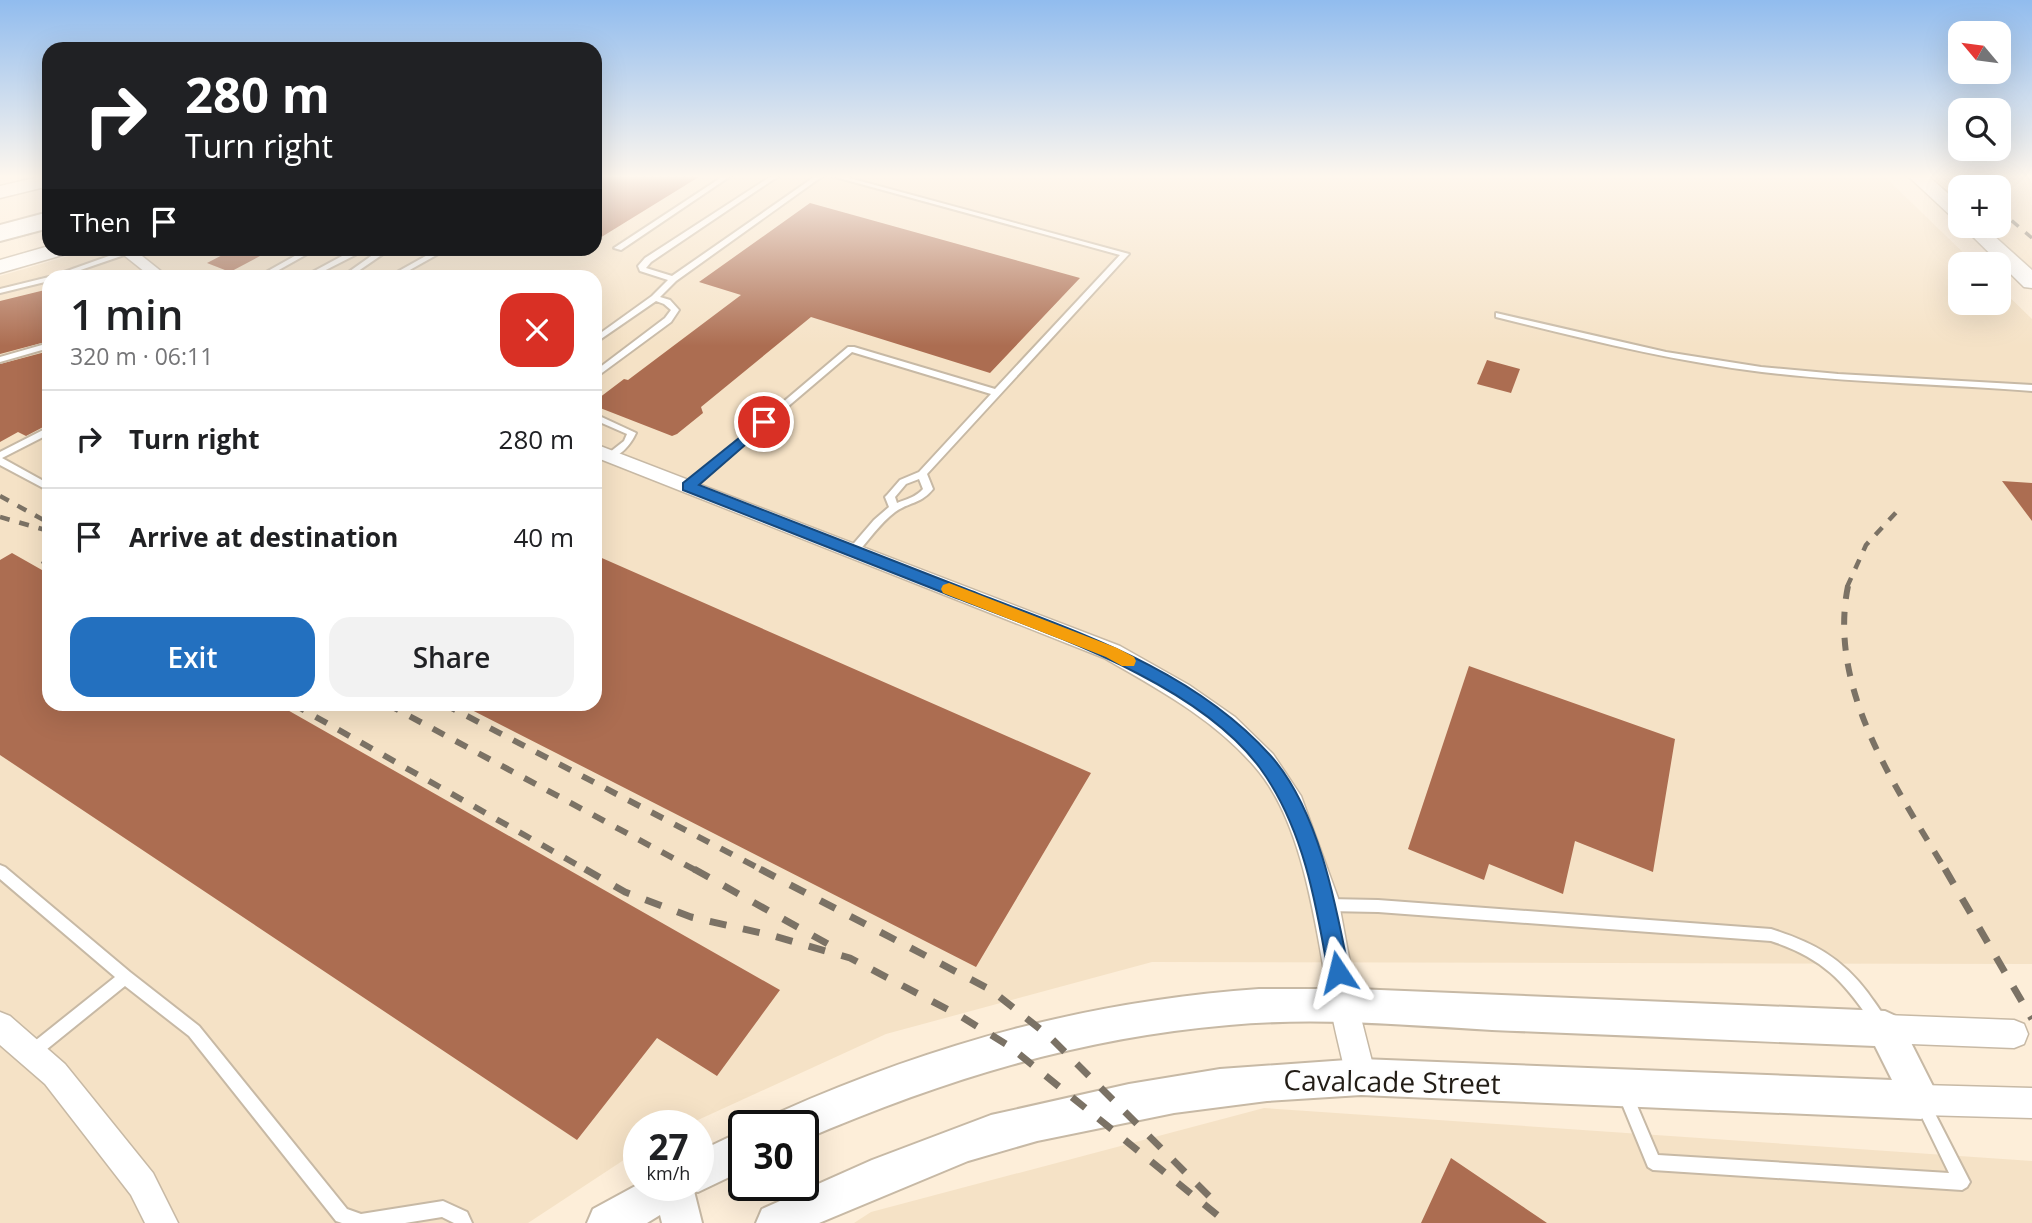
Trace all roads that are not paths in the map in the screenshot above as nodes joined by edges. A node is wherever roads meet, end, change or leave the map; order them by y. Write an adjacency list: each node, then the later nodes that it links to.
1 (642, 232): 6 (lane)
2 (692, 232): 21 (lane)
3 (740, 232): 21 (lane)
4 (1043, 232): 32 (lane)
5 (1985, 238): 23 (main road)
6 (618, 248)
7 (42, 255): 14 (main road)
8 (111, 256): 15 (lane)
9 (130, 256): 16 (street)
10 (300, 256): 17 (lane)
11 (350, 256): 18 (lane)
12 (376, 256): 19 (lane)
13 (431, 256): 20 (lane)
14 (0, 267)
15 (73, 270)
16 (148, 270)
17 (274, 270)
18 (321, 270)
19 (356, 270)
20 (405, 270)
21 (673, 279): 25 (lane)
22 (42, 280): 24 (lane)
23 (2032, 282)
24 (0, 291)
25 (655, 298): 27 (lane); 30 (lane)
26 (1499, 315): 31 (lane)
27 (602, 336)
28 (42, 347): 29 (lane)
29 (0, 360)
30 (602, 370)
31 (2032, 388)
32 (998, 393): 37 (lane); 39 (lane)
33 (602, 420): 35 (lane)
34 (42, 434): 36 (lane)
35 (603, 453): 39 (street)
36 (0, 459): 38 (lane)
37 (922, 474): 40 (lane); 40 (lane)
38 (42, 483)
39 (688, 486): 41 (street)
40 (894, 508): 41 (lane)
41 (853, 551): 43 (street)
42 (2, 875): 44 (lane)
43 (1326, 905): 45 (street); 47 (lane)
44 (125, 977): 49 (lane); 57 (lane)
45 (1344, 1006): 47 (street); 50 (street); 54 (street)
46 (0, 1026): 49 (street)
47 (1885, 1030): 48 (street); 52 (street)
48 (2014, 1034)
49 (31, 1053): 56 (street)
50 (1361, 1077): 51 (street, Cavalcade Street); 59 (street, Cavalcade Street)
51 (1623, 1088): 52 (street, Cavalcade Street); 52 (lane)
52 (1921, 1100): 53 (street, Cavalcade Street)
53 (2032, 1102)
54 (819, 1112)
55 (661, 1201): 58 (street)
56 (162, 1223)
57 (464, 1223)
58 (607, 1223)
59 (776, 1223)

